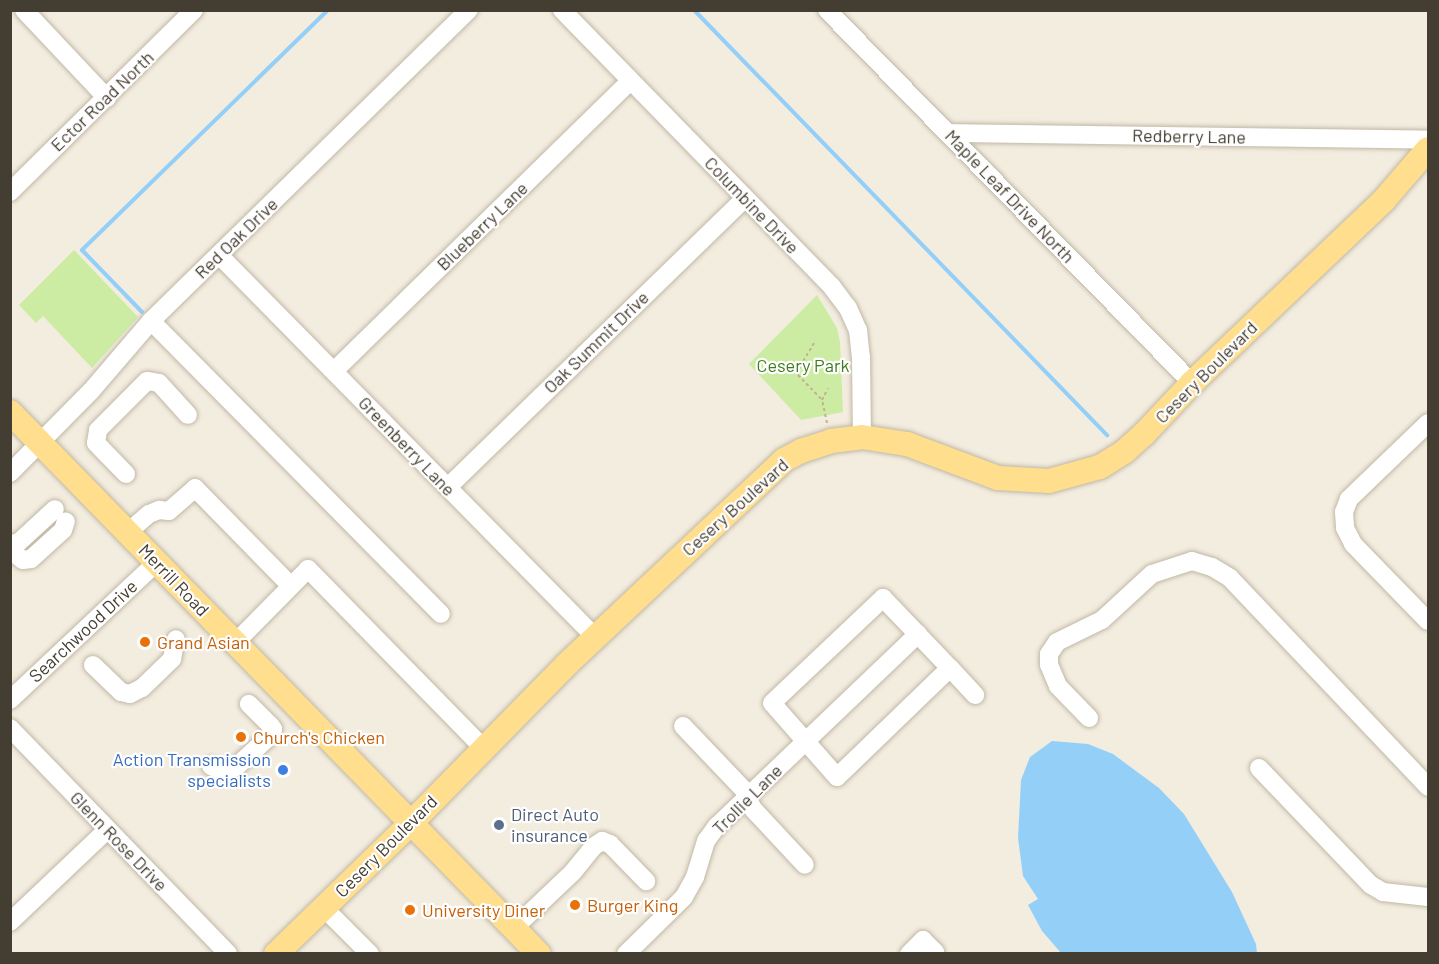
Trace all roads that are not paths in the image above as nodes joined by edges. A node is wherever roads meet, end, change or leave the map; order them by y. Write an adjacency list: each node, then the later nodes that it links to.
1 (24, 10): 7 (street)
2 (194, 10): 7 (street, Ector Road North)
3 (469, 10): 13 (street, Red Oak Drive)
4 (562, 10): 6 (street, Columbine Drive)
5 (828, 10): 8 (street, Maple Leaf Drive North)
6 (630, 81): 12 (street, Columbine Drive); 15 (street, Blueberry Lane)
7 (107, 98): 11 (street, Ector Road North)
8 (949, 133): 9 (street, Redberry Lane); 16 (street, Maple Leaf Drive North)
9 (1428, 140)
10 (1428, 149): 16 (main road, Cesery Boulevard)
11 (10, 192)
12 (745, 198): 20 (street, Columbine Drive); 24 (street, Oak Summit Drive)
13 (219, 255): 14 (street, Red Oak Drive); 15 (street, Greenberry Lane)
14 (152, 321): 21 (street, Red Oak Drive); 30 (street)
15 (334, 371): 24 (street, Greenberry Lane)
16 (1192, 383): 20 (main road, Cesery Boulevard)
17 (10, 412): 21 (main road, Merrill Road)
18 (188, 414): 23 (street)
19 (1428, 423): 31 (street)
20 (862, 437): 33 (main road, Cesery Boulevard)
21 (41, 443): 22 (street, Red Oak Drive); 25 (main road, Merrill Road)
22 (10, 473)
23 (126, 474)
24 (448, 487): 33 (street, Greenberry Lane)
25 (127, 533): 28 (main road, Merrill Road); 29 (street)
26 (10, 544): 27 (street)
27 (10, 550)
28 (156, 562): 35 (main road, Merrill Road); 39 (street, Searchwood Drive)
29 (291, 586): 35 (street); 45 (street)
30 (441, 614)
31 (1428, 621)
32 (918, 634): 37 (street); 44 (street, Trollie Lane); 44 (street)
33 (595, 637): 45 (main road, Cesery Boulevard)
34 (176, 639): 36 (street)
35 (235, 643): 50 (main road, Merrill Road)
36 (93, 665)
37 (950, 668): 38 (street); 44 (street)
38 (975, 695)
39 (10, 700)
40 (249, 704): 46 (street)
41 (1089, 718): 48 (street)
42 (683, 726): 49 (street)
43 (10, 728): 51 (street, Glenn Rose Drive)
44 (806, 742): 49 (street, Trollie Lane)
45 (483, 748): 50 (main road, Cesery Boulevard)
46 (211, 766)
47 (1259, 768): 54 (street)
48 (1428, 787)
49 (747, 798): 52 (street); 62 (street, Trollie Lane)
50 (411, 823): 55 (main road, Cesery Boulevard); 57 (main road, Merrill Road)
51 (107, 830): 56 (street); 58 (street, Glenn Rose Drive)
52 (806, 865)
53 (646, 881): 57 (street)
54 (1428, 897)
55 (324, 908): 59 (main road, Cesery Boulevard); 60 (street)
56 (10, 922)
57 (514, 928): 61 (main road, Merrill Road)
58 (228, 954)
59 (276, 954)
60 (370, 954)
61 (538, 954)
62 (626, 954)
63 (909, 954): 64 (street)
64 (934, 954)

